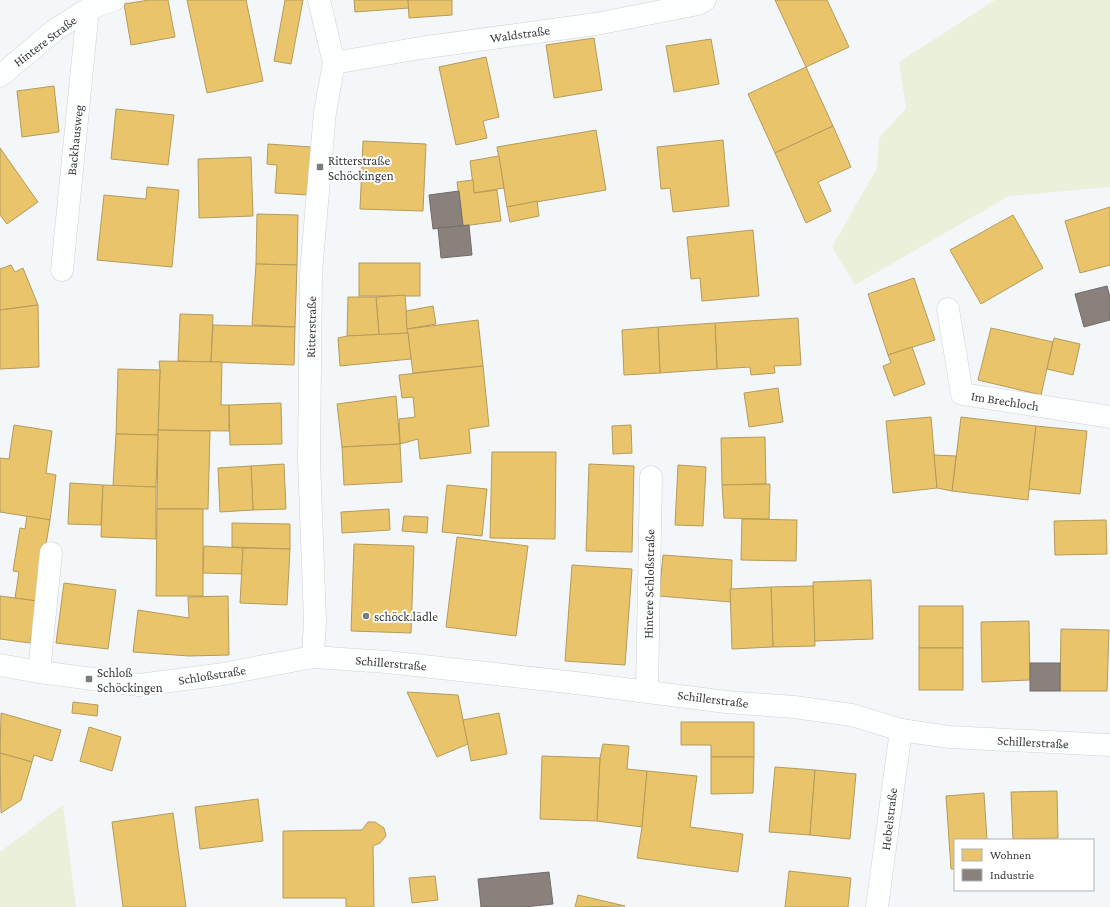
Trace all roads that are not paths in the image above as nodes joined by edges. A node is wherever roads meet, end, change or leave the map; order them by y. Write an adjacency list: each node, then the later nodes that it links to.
1 (114, 0): 4 (street, Hintere Straße)
2 (318, 0): 5 (street, Ritterstraße)
3 (700, 1): 5 (street, Waldstraße)
4 (88, 9): 6 (street, Hintere Straße); 7 (street, Backhausweg)
5 (334, 63): 12 (street, Ritterstraße)
6 (0, 76)
7 (62, 270)
8 (948, 309): 9 (street, Im Brechloch)
9 (1110, 417)
10 (651, 477): 15 (street, Hintere Schloßstraße)
11 (51, 553): 14 (street)
12 (314, 657): 14 (street, Schloßstraße); 15 (street, Schillerstraße)
13 (0, 665): 14 (street, Schloßstraße)
14 (38, 672)
15 (647, 691): 16 (street, Schillerstraße)
16 (901, 730): 17 (street, Schillerstraße); 18 (street, Hebelstraße)
17 (1110, 745)
18 (877, 907)

